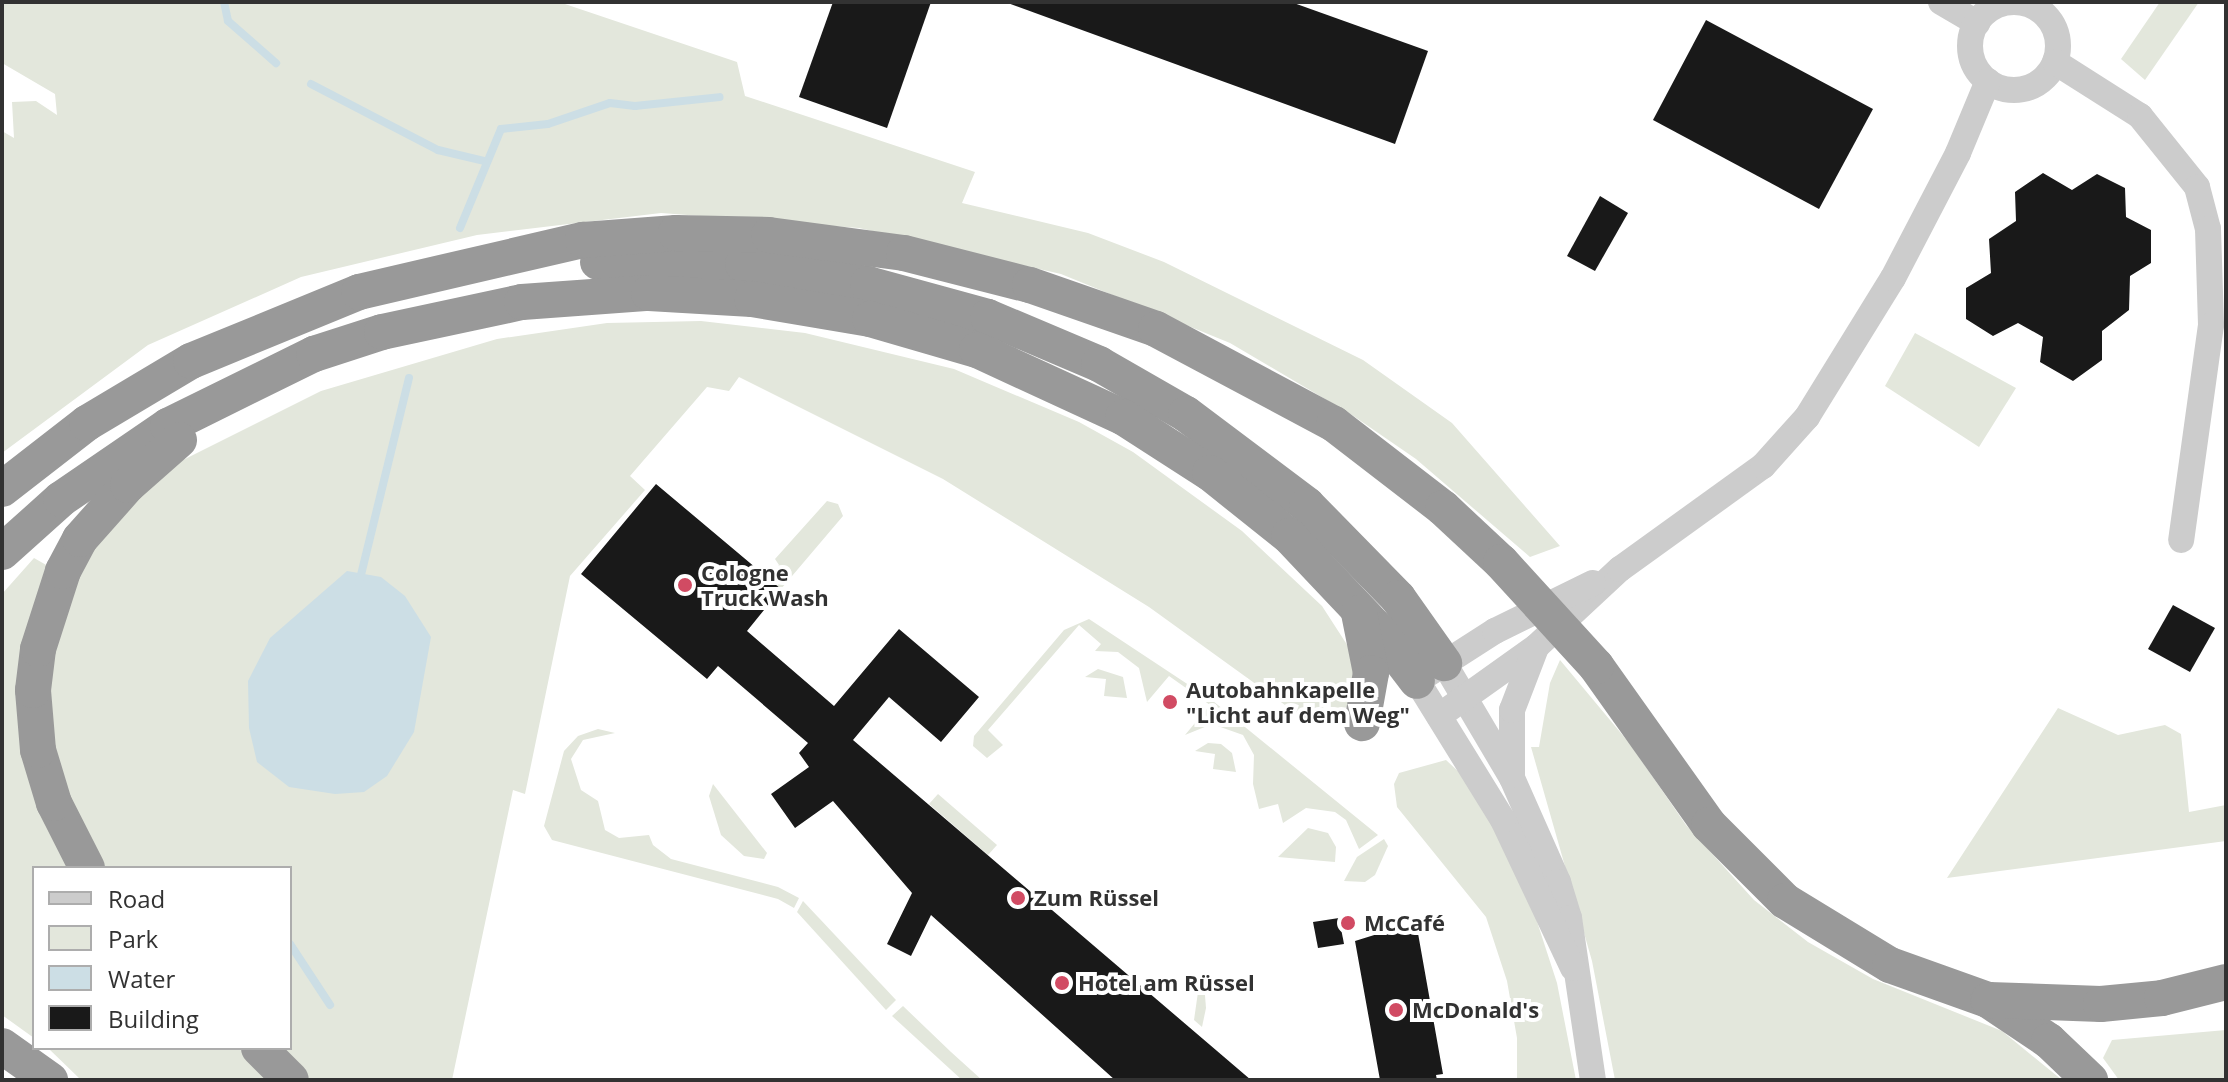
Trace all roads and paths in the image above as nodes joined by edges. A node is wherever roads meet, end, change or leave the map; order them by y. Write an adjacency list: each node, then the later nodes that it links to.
1 (1941, 2): 2 (street)
2 (1977, 23): 3 (street); 4 (street)
3 (2055, 62): 4 (street); 8 (street)
4 (1988, 81): 10 (street)
5 (516, 256): 7 (highway); 13 (highway); 21 (highway, bridge)
6 (248, 382): 9 (highway); 11 (highway); 18 (highway)
7 (2, 489)
8 (2181, 540)
9 (2, 552)
10 (1620, 569): 12 (street); 13 (street)
11 (1358, 608): 13 (highway); 16 (highway)
12 (1537, 646): 14 (street); 17 (street)
13 (1431, 672): 14 (street); 15 (street)
14 (1466, 697): 15 (street); 17 (street)
15 (1439, 716): 19 (street)
16 (1362, 723)
17 (1512, 778): 19 (street)
18 (86, 866)
19 (1573, 968): 26 (street)
20 (2226, 982): 21 (highway)
21 (1988, 1000): 27 (highway)
22 (2, 1046): 24 (highway)
23 (261, 1050): 25 (highway)
24 (50, 1080)
25 (291, 1080)
26 (1593, 1080)
27 (2090, 1080)

